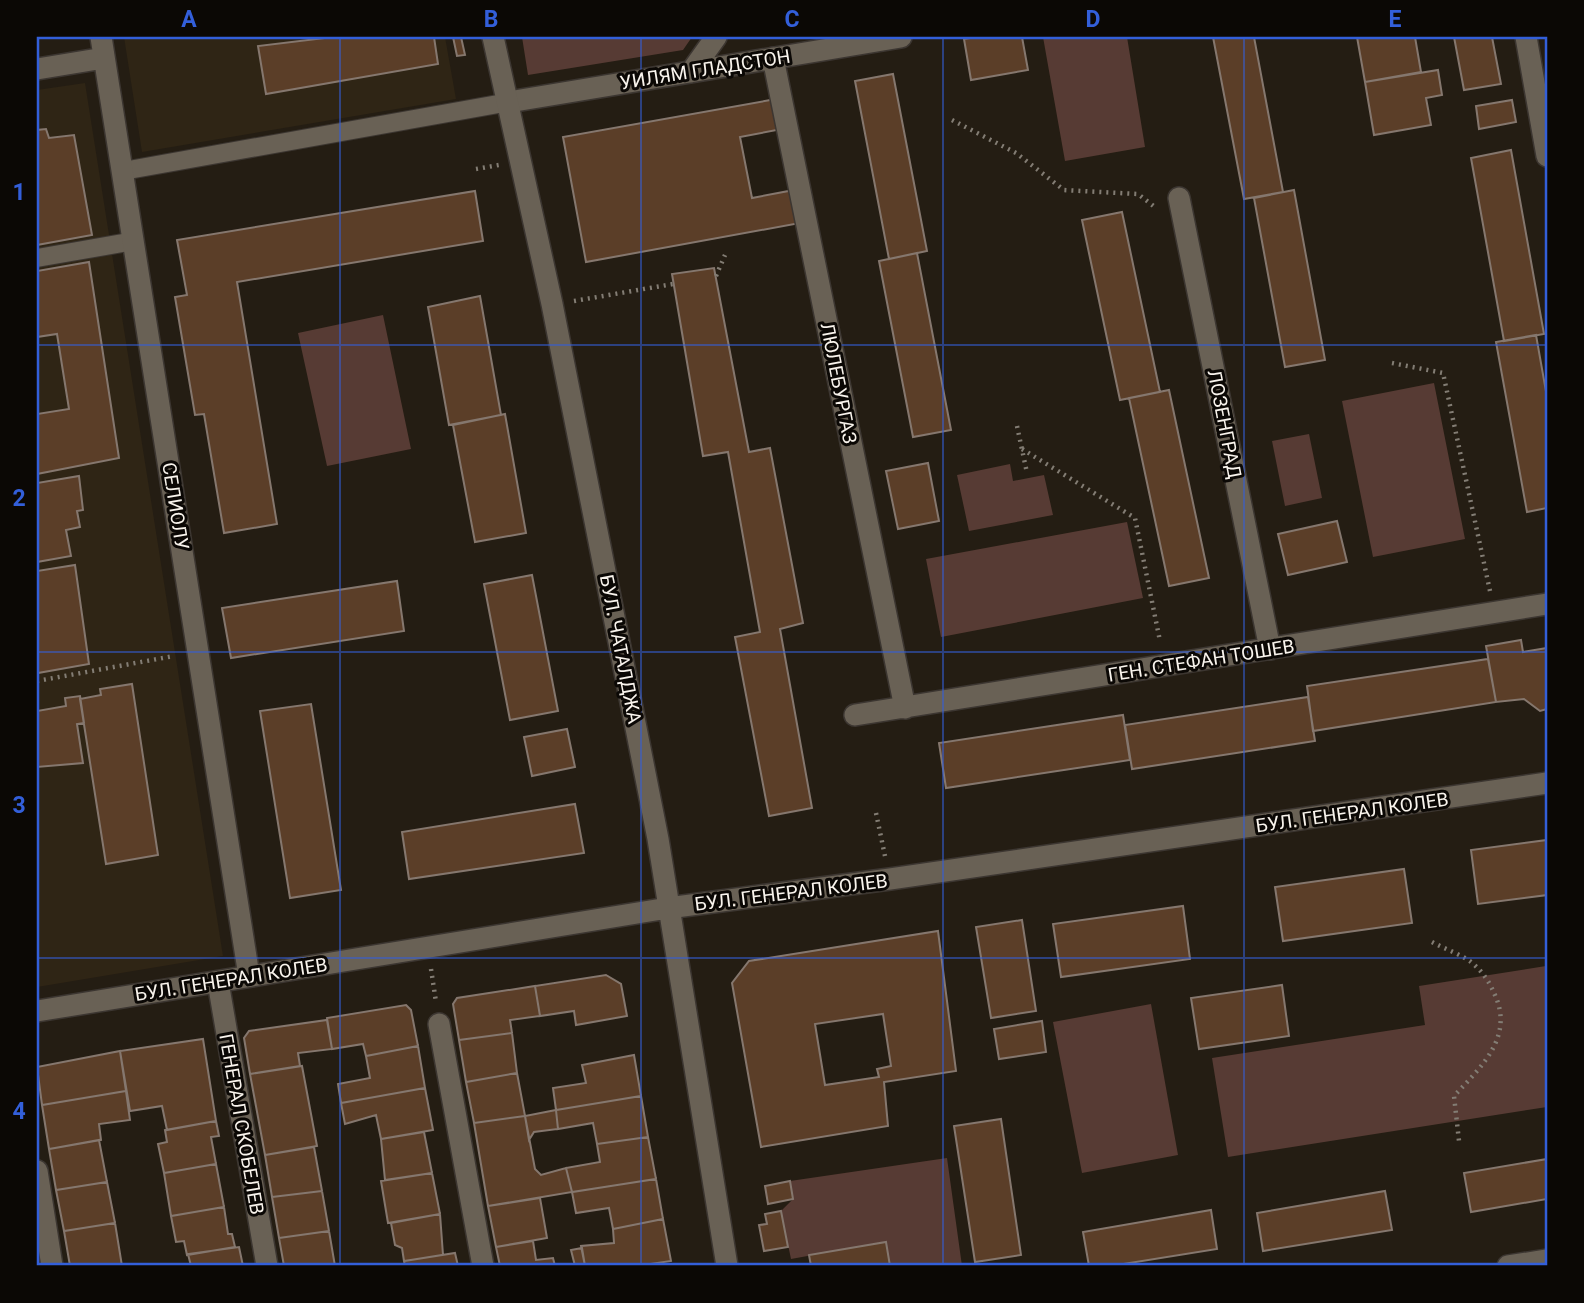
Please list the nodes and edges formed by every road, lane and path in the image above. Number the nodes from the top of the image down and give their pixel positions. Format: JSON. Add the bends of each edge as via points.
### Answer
{"nodes":[{"id":1,"x":494,"y":37,"type":"edge"},
{"id":2,"x":716,"y":37,"type":"edge"},
{"id":3,"x":901,"y":37,"type":"edge"},
{"id":4,"x":1526,"y":37,"type":"edge"},
{"id":5,"x":103,"y":47,"type":"edge"},
{"id":6,"x":774,"y":58,"type":"junction"},
{"id":7,"x":37,"y":69,"type":"edge"},
{"id":8,"x":691,"y":72,"type":"junction"},
{"id":9,"x":509,"y":102,"type":"junction"},
{"id":10,"x":952,"y":120,"type":"dead end"},
{"id":11,"x":1547,"y":156,"type":"edge"},
{"id":12,"x":123,"y":171,"type":"junction"},
{"id":13,"x":1179,"y":198,"type":"dead end"},
{"id":14,"x":1186,"y":229,"type":"junction"},
{"id":15,"x":134,"y":241,"type":"junction"},
{"id":16,"x":725,"y":255,"type":"dead end"},
{"id":17,"x":37,"y":258,"type":"edge"},
{"id":18,"x":716,"y":276,"type":"dead end"},
{"id":19,"x":673,"y":284,"type":"dead end"},
{"id":20,"x":552,"y":304,"type":"junction"},
{"id":21,"x":1392,"y":363,"type":"dead end"},
{"id":22,"x":1017,"y":426,"type":"dead end"},
{"id":23,"x":1022,"y":449,"type":"junction"},
{"id":24,"x":1027,"y":473,"type":"dead end"},
{"id":25,"x":1547,"y":604,"type":"edge"},
{"id":26,"x":1494,"y":613,"type":"junction"},
{"id":27,"x":1270,"y":649,"type":"junction"},
{"id":28,"x":199,"y":652,"type":"junction"},
{"id":29,"x":1165,"y":666,"type":"junction"},
{"id":30,"x":37,"y":681,"type":"edge"},
{"id":31,"x":905,"y":708,"type":"junction"},
{"id":32,"x":855,"y":715,"type":"dead end"},
{"id":33,"x":1547,"y":783,"type":"edge"},
{"id":34,"x":876,"y":813,"type":"dead end"},
{"id":35,"x":890,"y":879,"type":"junction"},
{"id":36,"x":668,"y":908,"type":"junction"},
{"id":37,"x":1432,"y":942,"type":"dead end"},
{"id":38,"x":427,"y":947,"type":"junction"},
{"id":39,"x":249,"y":976,"type":"junction"},
{"id":40,"x":218,"y":982,"type":"junction"},
{"id":41,"x":37,"y":1011,"type":"edge"},
{"id":42,"x":439,"y":1024,"type":"joint"},
{"id":43,"x":1459,"y":1141,"type":"dead end"},
{"id":44,"x":37,"y":1171,"type":"edge"},
{"id":45,"x":1547,"y":1260,"type":"edge"},
{"id":46,"x":52,"y":1266,"type":"edge"},
{"id":47,"x":267,"y":1266,"type":"edge"},
{"id":48,"x":483,"y":1266,"type":"edge"},
{"id":49,"x":727,"y":1266,"type":"edge"},
{"id":50,"x":1508,"y":1266,"type":"edge"}],
"edges":[{"from":1,"to":9,"type":"street","name":"БУЛ. ЧАТАЛДЖА"},
{"from":2,"to":8,"type":"street"},
{"from":3,"to":6,"type":"street","name":"УИЛЯМ ГЛАДСТОН"},
{"from":4,"to":11,"type":"street"},
{"from":5,"to":7,"type":"street"},
{"from":5,"to":12,"type":"street","name":"СЕЛИОЛУ"},
{"from":6,"to":8,"type":"street","name":"УИЛЯМ ГЛАДСТОН"},
{"from":6,"to":31,"type":"street","name":"ЛЮЛЕБУРГАЗ"},
{"from":8,"to":9,"type":"street","name":"УИЛЯМ ГЛАДСТОН"},
{"from":9,"to":12,"type":"lane"},
{"from":9,"to":20,"type":"street","name":"БУЛ. ЧАТАЛДЖА"},
{"from":10,"to":14,"type":"path","via":[[1016,153],[1065,190],[1138,194]]},
{"from":12,"to":15,"type":"street","name":"СЕЛИОЛУ"},
{"from":13,"to":14,"type":"street","name":"ЛОЗЕНГРАД"},
{"from":14,"to":27,"type":"street","name":"ЛОЗЕНГРАД"},
{"from":15,"to":17,"type":"lane"},
{"from":15,"to":28,"type":"street","name":"СЕЛИОЛУ"},
{"from":16,"to":18,"type":"path"},
{"from":19,"to":20,"type":"path"},
{"from":20,"to":36,"type":"street","name":"БУЛ. ЧАТАЛДЖА"},
{"from":21,"to":26,"type":"path","via":[[1443,373]]},
{"from":22,"to":23,"type":"path"},
{"from":23,"to":24,"type":"path"},
{"from":23,"to":29,"type":"path","via":[[1135,518]]},
{"from":25,"to":26,"type":"street","name":"ГЕН. СТЕФАН ТОШЕВ"},
{"from":26,"to":27,"type":"street","name":"ГЕН. СТЕФАН ТОШЕВ"},
{"from":27,"to":29,"type":"street","name":"ГЕН. СТЕФАН ТОШЕВ"},
{"from":28,"to":30,"type":"path"},
{"from":28,"to":39,"type":"street","name":"СЕЛИОЛУ"},
{"from":29,"to":31,"type":"street","name":"ГЕН. СТЕФАН ТОШЕВ"},
{"from":31,"to":32,"type":"street","name":"ГЕН. СТЕФАН ТОШЕВ"},
{"from":33,"to":35,"type":"street","name":"БУЛ. ГЕНЕРАЛ КОЛЕВ"},
{"from":34,"to":35,"type":"path"},
{"from":35,"to":36,"type":"street","name":"БУЛ. ГЕНЕРАЛ КОЛЕВ"},
{"from":36,"to":38,"type":"street","name":"БУЛ. ГЕНЕРАЛ КОЛЕВ"},
{"from":36,"to":49,"type":"street","name":"БУЛ. ЧАТАЛДЖА"},
{"from":37,"to":43,"type":"path","via":[[1471,962],[1488,978],[1499,1001],[1503,1032],[1487,1062],[1454,1096]]},
{"from":38,"to":39,"type":"street","name":"БУЛ. ГЕНЕРАЛ КОЛЕВ"},
{"from":38,"to":42,"type":"path"},
{"from":39,"to":40,"type":"street","name":"БУЛ. ГЕНЕРАЛ КОЛЕВ"},
{"from":40,"to":41,"type":"street","name":"БУЛ. ГЕНЕРАЛ КОЛЕВ"},
{"from":40,"to":47,"type":"street","name":"ГЕНЕРАЛ СКОБЕЛЕВ"},
{"from":42,"to":48,"type":"street"},
{"from":44,"to":46,"type":"street"},
{"from":45,"to":50,"type":"street"}]}
